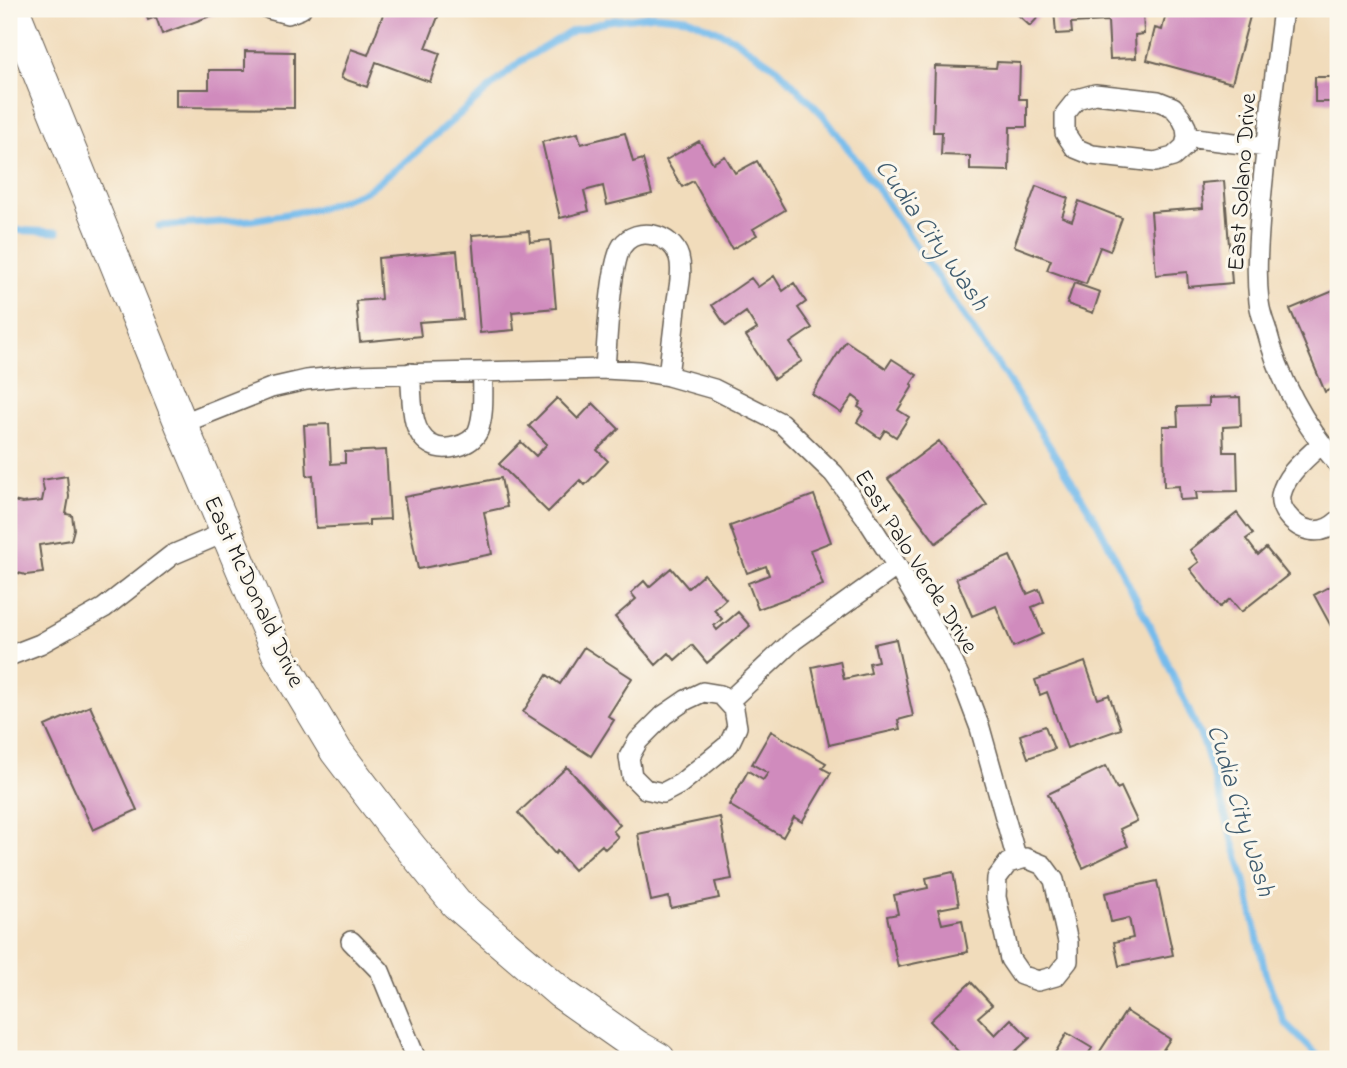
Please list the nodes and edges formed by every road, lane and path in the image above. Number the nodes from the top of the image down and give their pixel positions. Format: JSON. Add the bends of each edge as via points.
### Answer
{"nodes":[{"id":1,"x":13,"y":9,"type":"edge"},
{"id":2,"x":269,"y":9,"type":"edge"},
{"id":3,"x":300,"y":9,"type":"edge"},
{"id":4,"x":1283,"y":9,"type":"edge"},
{"id":5,"x":1187,"y":137,"type":"junction"},
{"id":6,"x":1266,"y":147,"type":"junction"},
{"id":7,"x":605,"y":369,"type":"junction"},
{"id":8,"x":482,"y":372,"type":"junction"},
{"id":9,"x":410,"y":373,"type":"junction"},
{"id":10,"x":668,"y":376,"type":"junction"},
{"id":11,"x":181,"y":424,"type":"junction"},
{"id":12,"x":1321,"y":444,"type":"junction"},
{"id":13,"x":1338,"y":464,"type":"edge"},
{"id":14,"x":1338,"y":522,"type":"edge"},
{"id":15,"x":226,"y":532,"type":"junction"},
{"id":16,"x":897,"y":566,"type":"junction"},
{"id":17,"x":9,"y":656,"type":"edge"},
{"id":18,"x":728,"y":702,"type":"junction"},
{"id":19,"x":1017,"y":860,"type":"junction"},
{"id":20,"x":351,"y":941,"type":"dead end"},
{"id":21,"x":416,"y":1059,"type":"edge"},
{"id":22,"x":659,"y":1059,"type":"edge"}],
"edges":[{"from":1,"to":11,"type":"main road","name":"East McDonald Drive"},
{"from":2,"to":3,"type":"street","via":[[288,14]]},
{"from":4,"to":6,"type":"street","name":"East Solano Drive"},
{"from":5,"to":5,"type":"street","via":[[1173,107],[1158,101],[1095,94],[1077,99],[1065,114],[1070,141],[1092,155],[1155,162],[1173,157],[1185,146]]},
{"from":5,"to":6,"type":"street"},
{"from":6,"to":12,"type":"street","name":"East Solano Drive","via":[[1256,263],[1259,304],[1288,389]]},
{"from":7,"to":8,"type":"street","name":"East Palo Verde Drive"},
{"from":7,"to":10,"type":"street","name":"East Palo Verde Drive"},
{"from":7,"to":10,"type":"street","via":[[615,265],[622,246],[632,237],[655,235],[671,242],[681,274]]},
{"from":8,"to":9,"type":"street","name":"East Palo Verde Drive"},
{"from":8,"to":9,"type":"street","via":[[477,434],[449,448],[432,446],[415,423]]},
{"from":9,"to":11,"type":"street","name":"East Palo Verde Drive","via":[[306,380],[271,388]]},
{"from":10,"to":16,"type":"street","name":"East Palo Verde Drive","via":[[714,389],[781,423],[835,474]]},
{"from":11,"to":15,"type":"main road","name":"East McDonald Drive"},
{"from":12,"to":13,"type":"street","name":"East Solano Drive"},
{"from":12,"to":14,"type":"street","via":[[1288,477],[1280,497],[1283,509],[1299,527],[1310,531]]},
{"from":15,"to":17,"type":"street","via":[[172,555],[104,608]]},
{"from":15,"to":22,"type":"main road","name":"East McDonald Drive","via":[[278,654],[336,751],[409,845],[456,902],[561,993]]},
{"from":16,"to":18,"type":"street","via":[[794,640]]},
{"from":16,"to":19,"type":"street","name":"East Palo Verde Drive","via":[[966,691]]},
{"from":18,"to":18,"type":"street","via":[[721,695],[703,692],[664,715],[629,757],[632,776],[645,789],[663,793],[680,784],[729,744],[737,727]]},
{"from":19,"to":19,"type":"street","via":[[1008,863],[996,878],[996,897],[1010,959],[1021,975],[1038,981],[1056,975],[1068,961],[1068,942],[1054,880],[1044,864]]},
{"from":20,"to":21,"type":"street","via":[[380,971]]}]}
